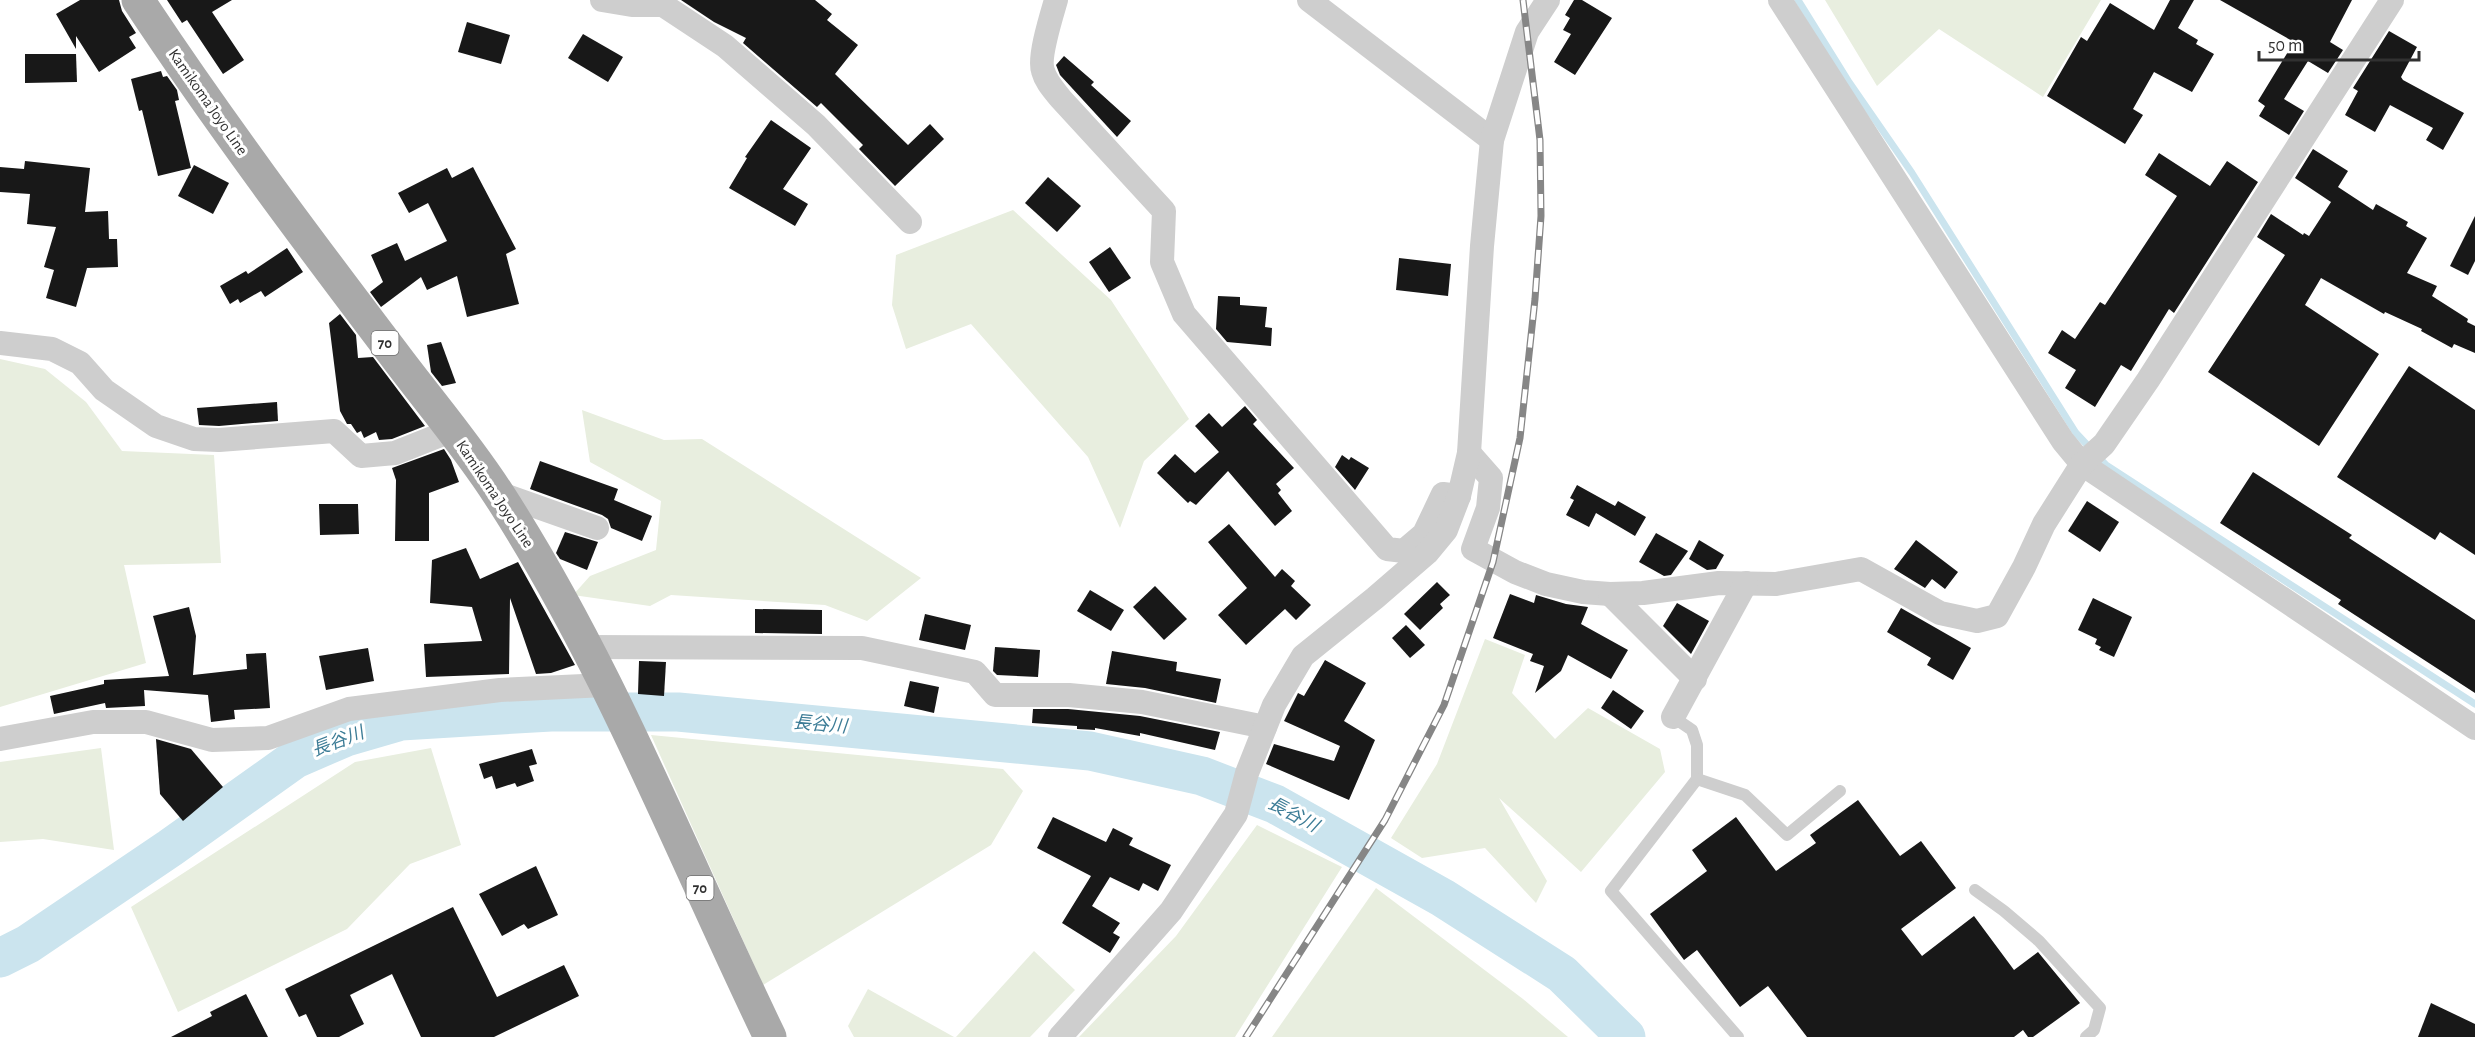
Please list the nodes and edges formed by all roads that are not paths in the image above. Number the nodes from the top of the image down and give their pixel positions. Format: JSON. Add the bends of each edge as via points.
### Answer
{"nodes":[{"id":1,"x":138,"y":0,"type":"edge"},
{"id":2,"x":602,"y":0,"type":"edge"},
{"id":3,"x":1056,"y":0,"type":"edge"},
{"id":4,"x":1309,"y":0,"type":"edge"},
{"id":5,"x":1548,"y":0,"type":"edge"},
{"id":6,"x":1780,"y":0,"type":"edge"},
{"id":7,"x":2392,"y":0,"type":"edge"},
{"id":8,"x":664,"y":2,"type":"edge"},
{"id":9,"x":1492,"y":140,"type":"junction"},
{"id":10,"x":910,"y":222,"type":"dead end"},
{"id":11,"x":0,"y":343,"type":"edge"},
{"id":12,"x":453,"y":430,"type":"junction"},
{"id":13,"x":1469,"y":453,"type":"junction"},
{"id":14,"x":2082,"y":464,"type":"junction"},
{"id":15,"x":498,"y":493,"type":"junction"},
{"id":16,"x":1459,"y":496,"type":"junction"},
{"id":17,"x":597,"y":528,"type":"dead end"},
{"id":18,"x":1746,"y":584,"type":"junction"},
{"id":19,"x":1610,"y":594,"type":"junction"},
{"id":20,"x":587,"y":647,"type":"junction"},
{"id":21,"x":1695,"y":679,"type":"junction"},
{"id":22,"x":609,"y":692,"type":"junction"},
{"id":23,"x":1673,"y":717,"type":"joint"},
{"id":24,"x":1265,"y":727,"type":"junction"},
{"id":25,"x":2475,"y":728,"type":"edge"},
{"id":26,"x":0,"y":739,"type":"edge"},
{"id":27,"x":1697,"y":779,"type":"junction"},
{"id":28,"x":1840,"y":791,"type":"dead end"},
{"id":29,"x":1975,"y":890,"type":"dead end"},
{"id":30,"x":770,"y":1037,"type":"edge"},
{"id":31,"x":1060,"y":1037,"type":"edge"},
{"id":32,"x":1738,"y":1037,"type":"edge"},
{"id":33,"x":2086,"y":1037,"type":"edge"}],
"edges":[{"from":1,"to":12,"type":"main road","name":"Kamikoma Joyo Line","number":"70","via":[[198,91]]},
{"from":2,"to":8,"type":"street","via":[[632,5]]},
{"from":3,"to":16,"type":"street","via":[[1041,68],[1061,99],[1164,210],[1162,261],[1184,314],[1387,549],[1404,551],[1424,534],[1443,494]]},
{"from":4,"to":9,"type":"street"},
{"from":5,"to":9,"type":"street","via":[[1527,32]]},
{"from":6,"to":14,"type":"street","via":[[2063,441]]},
{"from":7,"to":14,"type":"street","via":[[2155,370],[2104,444]]},
{"from":8,"to":10,"type":"street","via":[[725,46],[816,125]]},
{"from":9,"to":13,"type":"street"},
{"from":11,"to":12,"type":"street","via":[[52,349],[80,363],[104,390],[156,426],[194,439],[334,431],[361,456],[395,453]]},
{"from":12,"to":15,"type":"main road","name":"Kamikoma Joyo Line","number":"70"},
{"from":13,"to":16,"type":"street"},
{"from":13,"to":19,"type":"street","via":[[1491,478],[1488,508],[1473,549],[1546,584]]},
{"from":14,"to":18,"type":"street","via":[[2044,524],[1997,616],[1977,621],[1940,613],[1861,569],[1776,584]]},
{"from":14,"to":25,"type":"street"},
{"from":15,"to":17,"type":"street"},
{"from":15,"to":20,"type":"main road","name":"Kamikoma Joyo Line","number":"70","via":[[567,606]]},
{"from":16,"to":24,"type":"street","via":[[1446,530],[1427,553],[1303,656]]},
{"from":18,"to":19,"type":"street"},
{"from":18,"to":21,"type":"street"},
{"from":19,"to":21,"type":"street"},
{"from":20,"to":22,"type":"main road","name":"Kamikoma Joyo Line","number":"70"},
{"from":20,"to":24,"type":"street","via":[[862,648],[975,672],[995,695],[1069,695],[1142,702]]},
{"from":21,"to":23,"type":"street"},
{"from":22,"to":26,"type":"street","via":[[500,690],[349,709],[268,738],[212,740],[146,722],[93,722]]},
{"from":22,"to":30,"type":"main road","name":"Kamikoma Joyo Line","number":"70"},
{"from":23,"to":27,"type":"lane","via":[[1692,730],[1697,745]]},
{"from":24,"to":31,"type":"street","via":[[1236,814],[1171,911]]},
{"from":27,"to":28,"type":"lane","via":[[1745,795],[1787,835]]},
{"from":27,"to":32,"type":"lane","via":[[1611,891]]},
{"from":29,"to":33,"type":"lane","via":[[2039,941],[2100,1008],[2094,1030]]}]}
